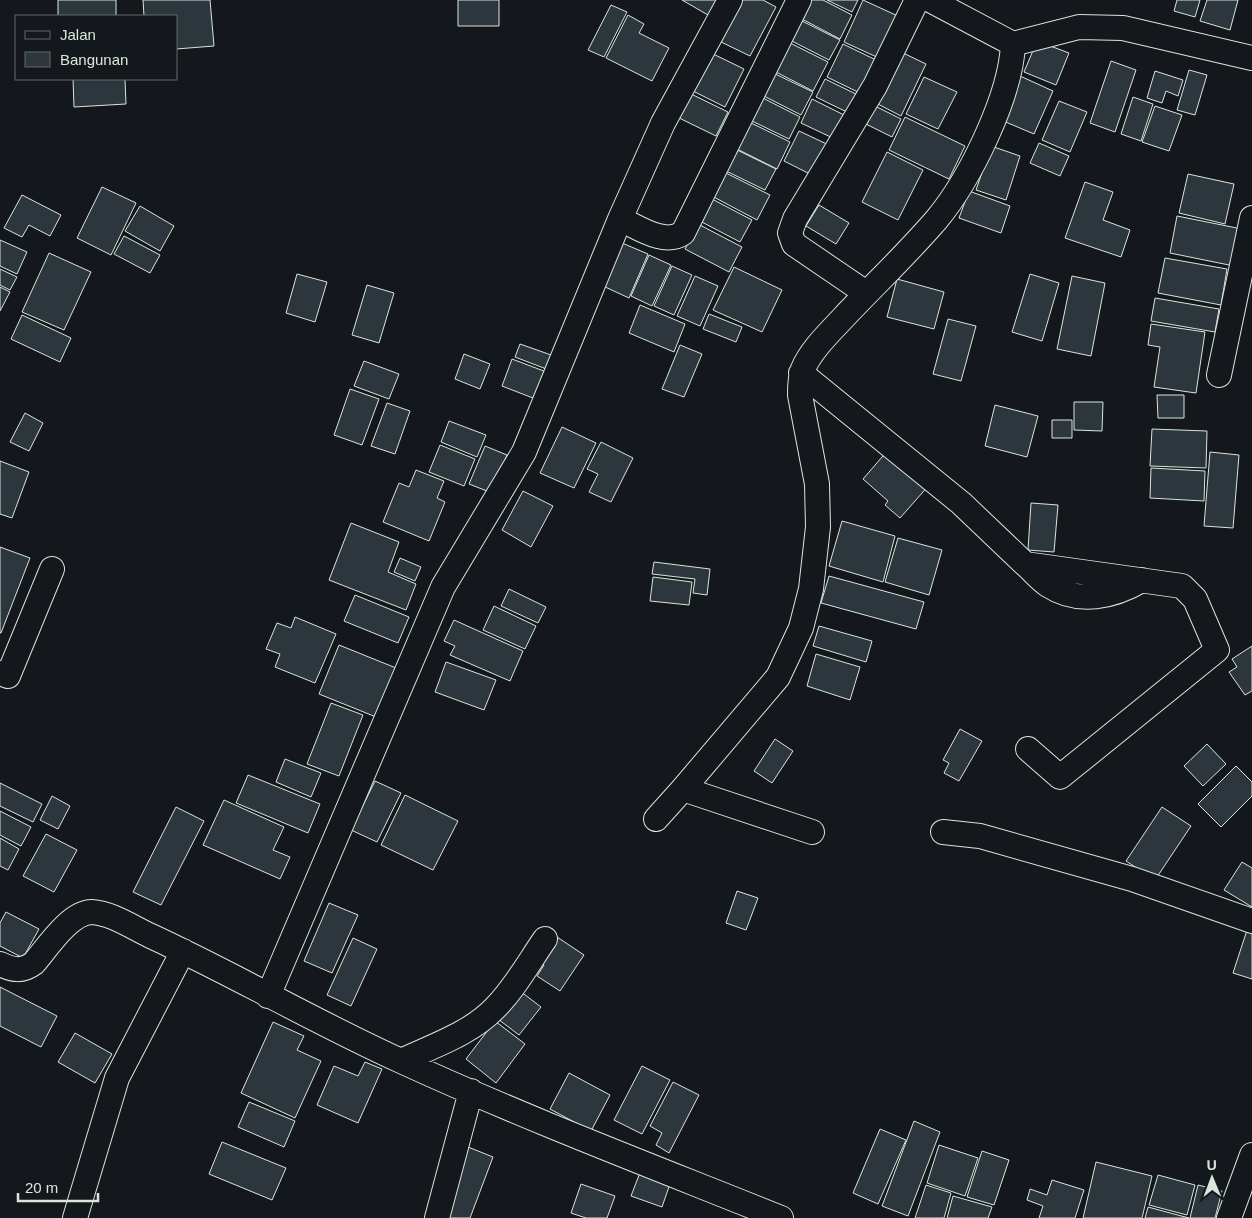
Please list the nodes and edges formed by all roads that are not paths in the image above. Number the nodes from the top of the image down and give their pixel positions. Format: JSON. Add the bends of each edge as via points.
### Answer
{"nodes":[{"id":1,"x":730,"y":0,"type":"edge"},
{"id":2,"x":799,"y":0,"type":"edge"},
{"id":3,"x":917,"y":0,"type":"edge"},
{"id":4,"x":930,"y":0,"type":"edge"},
{"id":5,"x":1012,"y":44,"type":"junction"},
{"id":6,"x":1252,"y":58,"type":"edge"},
{"id":7,"x":1252,"y":218,"type":"edge"},
{"id":8,"x":620,"y":219,"type":"junction"},
{"id":9,"x":866,"y":293,"type":"junction"},
{"id":10,"x":801,"y":373,"type":"junction"},
{"id":11,"x":1218,"y":375,"type":"dead end"},
{"id":12,"x":52,"y":570,"type":"dead end"},
{"id":13,"x":0,"y":673,"type":"edge"},
{"id":14,"x":1028,"y":749,"type":"dead end"},
{"id":15,"x":683,"y":789,"type":"junction"},
{"id":16,"x":656,"y":819,"type":"dead end"},
{"id":17,"x":812,"y":832,"type":"dead end"},
{"id":18,"x":943,"y":832,"type":"dead end"},
{"id":19,"x":1252,"y":921,"type":"edge"},
{"id":20,"x":545,"y":939,"type":"dead end"},
{"id":21,"x":183,"y":951,"type":"junction"},
{"id":22,"x":0,"y":964,"type":"edge"},
{"id":23,"x":268,"y":996,"type":"junction"},
{"id":24,"x":400,"y":1061,"type":"junction"},
{"id":25,"x":471,"y":1091,"type":"junction"},
{"id":26,"x":1252,"y":1155,"type":"edge"},
{"id":27,"x":1238,"y":1211,"type":"edge"},
{"id":28,"x":75,"y":1218,"type":"edge"},
{"id":29,"x":437,"y":1218,"type":"edge"},
{"id":30,"x":781,"y":1218,"type":"edge"}],
"edges":[{"from":1,"to":8,"type":"street","via":[[663,123]]},
{"from":2,"to":8,"type":"street","via":[[683,232],[667,238]]},
{"from":3,"to":9,"type":"street","via":[[875,86],[795,219],[790,233],[794,244]]},
{"from":4,"to":5,"type":"street"},
{"from":5,"to":6,"type":"street","via":[[1079,27],[1122,28]]},
{"from":5,"to":9,"type":"street","via":[[1008,79],[985,138],[963,182],[938,218]]},
{"from":7,"to":11,"type":"street"},
{"from":8,"to":23,"type":"street","via":[[535,431],[443,586]]},
{"from":9,"to":10,"type":"street","via":[[825,337]]},
{"from":10,"to":14,"type":"street","via":[[962,503],[1048,585],[1072,595],[1091,597],[1112,595],[1142,580],[1182,586],[1195,599],[1217,650],[1060,777]]},
{"from":10,"to":15,"type":"street","via":[[800,395],[817,484],[818,527],[811,589],[801,628],[778,677]]},
{"from":12,"to":13,"type":"street","via":[[8,676]]},
{"from":15,"to":16,"type":"street"},
{"from":15,"to":17,"type":"street"},
{"from":18,"to":19,"type":"street","via":[[980,836],[1132,879]]},
{"from":20,"to":24,"type":"street","via":[[509,992],[484,1018]]},
{"from":21,"to":22,"type":"street","via":[[104,915],[84,913],[73,918],[27,968],[15,970]]},
{"from":21,"to":23,"type":"street"},
{"from":21,"to":28,"type":"street","via":[[117,1078]]},
{"from":23,"to":24,"type":"street"},
{"from":24,"to":25,"type":"street"},
{"from":25,"to":29,"type":"street"},
{"from":25,"to":30,"type":"street"},
{"from":26,"to":27,"type":"street"}]}
